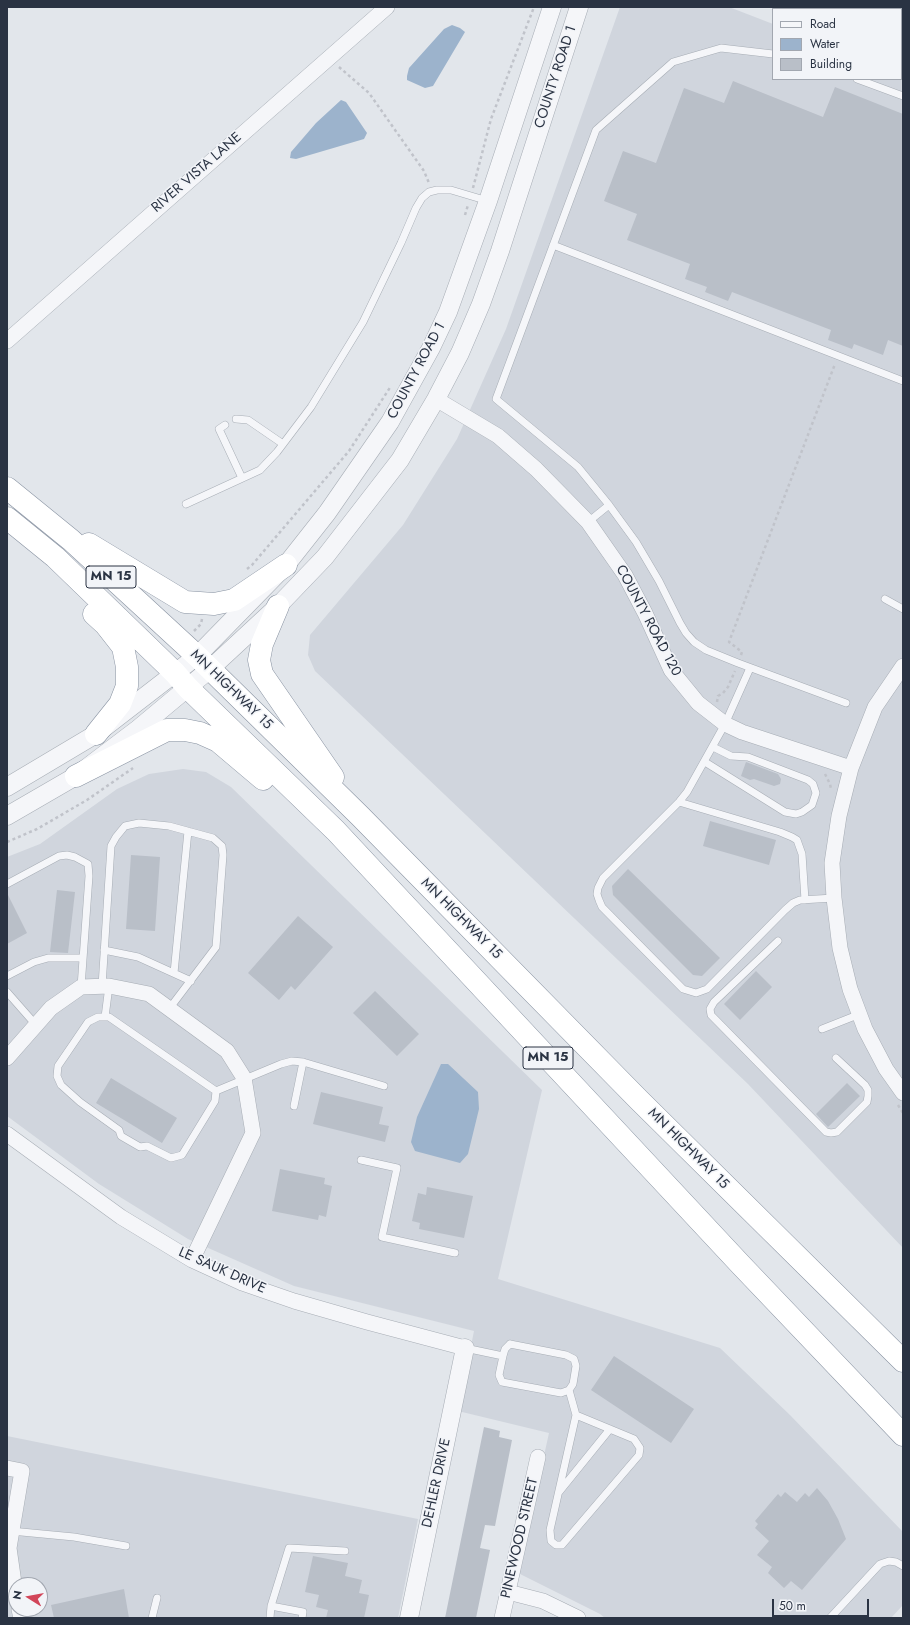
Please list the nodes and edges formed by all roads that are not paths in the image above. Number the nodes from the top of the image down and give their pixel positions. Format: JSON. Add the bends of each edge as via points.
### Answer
{"nodes":[{"id":1,"x":387,"y":7,"type":"edge"},
{"id":2,"x":552,"y":7,"type":"edge"},
{"id":3,"x":579,"y":7,"type":"edge"},
{"id":4,"x":772,"y":54,"type":"edge"},
{"id":5,"x":860,"y":80,"type":"edge"},
{"id":6,"x":903,"y":96,"type":"edge"},
{"id":7,"x":488,"y":201,"type":"junction"},
{"id":8,"x":553,"y":245,"type":"junction"},
{"id":9,"x":7,"y":341,"type":"edge"},
{"id":10,"x":903,"y":381,"type":"edge"},
{"id":11,"x":436,"y":400,"type":"junction"},
{"id":12,"x":236,"y":419,"type":"dead end"},
{"id":13,"x":226,"y":424,"type":"dead end"},
{"id":14,"x":283,"y":444,"type":"junction"},
{"id":15,"x":242,"y":478,"type":"junction"},
{"id":16,"x":7,"y":488,"type":"edge"},
{"id":17,"x":186,"y":504,"type":"dead end"},
{"id":18,"x":609,"y":505,"type":"junction"},
{"id":19,"x":7,"y":518,"type":"edge"},
{"id":20,"x":47,"y":521,"type":"junction"},
{"id":21,"x":588,"y":522,"type":"junction"},
{"id":22,"x":32,"y":538,"type":"junction"},
{"id":23,"x":286,"y":566,"type":"junction"},
{"id":24,"x":885,"y":599,"type":"dead end"},
{"id":25,"x":278,"y":606,"type":"junction"},
{"id":26,"x":903,"y":609,"type":"edge"},
{"id":27,"x":204,"y":663,"type":"junction"},
{"id":28,"x":903,"y":666,"type":"edge"},
{"id":29,"x":750,"y":668,"type":"junction"},
{"id":30,"x":181,"y":681,"type":"junction"},
{"id":31,"x":846,"y":703,"type":"dead end"},
{"id":32,"x":719,"y":720,"type":"junction"},
{"id":33,"x":96,"y":734,"type":"junction"},
{"id":34,"x":713,"y":747,"type":"junction"},
{"id":35,"x":705,"y":762,"type":"junction"},
{"id":36,"x":851,"y":768,"type":"junction"},
{"id":37,"x":76,"y":776,"type":"junction"},
{"id":38,"x":7,"y":787,"type":"edge"},
{"id":39,"x":679,"y":802,"type":"junction"},
{"id":40,"x":7,"y":816,"type":"edge"},
{"id":41,"x":360,"y":816,"type":"junction"},
{"id":42,"x":188,"y":831,"type":"junction"},
{"id":43,"x":370,"y":867,"type":"junction"},
{"id":44,"x":7,"y":884,"type":"edge"},
{"id":45,"x":834,"y":898,"type":"junction"},
{"id":46,"x":805,"y":900,"type":"junction"},
{"id":47,"x":778,"y":941,"type":"dead end"},
{"id":48,"x":104,"y":950,"type":"junction"},
{"id":49,"x":83,"y":958,"type":"junction"},
{"id":50,"x":174,"y":973,"type":"junction"},
{"id":51,"x":7,"y":976,"type":"edge"},
{"id":52,"x":191,"y":980,"type":"junction"},
{"id":53,"x":105,"y":986,"type":"junction"},
{"id":54,"x":81,"y":987,"type":"junction"},
{"id":55,"x":7,"y":992,"type":"edge"},
{"id":56,"x":169,"y":1009,"type":"junction"},
{"id":57,"x":860,"y":1014,"type":"junction"},
{"id":58,"x":105,"y":1017,"type":"junction"},
{"id":59,"x":36,"y":1025,"type":"junction"},
{"id":60,"x":822,"y":1029,"type":"dead end"},
{"id":61,"x":7,"y":1058,"type":"edge"},
{"id":62,"x":836,"y":1058,"type":"dead end"},
{"id":63,"x":303,"y":1062,"type":"junction"},
{"id":64,"x":244,"y":1078,"type":"junction"},
{"id":65,"x":384,"y":1086,"type":"dead end"},
{"id":66,"x":216,"y":1091,"type":"junction"},
{"id":67,"x":903,"y":1093,"type":"edge"},
{"id":68,"x":294,"y":1106,"type":"dead end"},
{"id":69,"x":7,"y":1134,"type":"edge"},
{"id":70,"x":361,"y":1160,"type":"dead end"},
{"id":71,"x":456,"y":1253,"type":"dead end"},
{"id":72,"x":192,"y":1260,"type":"junction"},
{"id":73,"x":465,"y":1348,"type":"junction"},
{"id":74,"x":503,"y":1356,"type":"junction"},
{"id":75,"x":903,"y":1361,"type":"edge"},
{"id":76,"x":569,"y":1390,"type":"junction"},
{"id":77,"x":576,"y":1415,"type":"junction"},
{"id":78,"x":610,"y":1430,"type":"junction"},
{"id":79,"x":903,"y":1435,"type":"edge"},
{"id":80,"x":538,"y":1457,"type":"dead end"},
{"id":81,"x":7,"y":1468,"type":"edge"},
{"id":82,"x":558,"y":1494,"type":"junction"},
{"id":83,"x":11,"y":1531,"type":"junction"},
{"id":84,"x":126,"y":1546,"type":"dead end"},
{"id":85,"x":345,"y":1551,"type":"dead end"},
{"id":86,"x":903,"y":1566,"type":"edge"},
{"id":87,"x":13,"y":1577,"type":"edge"},
{"id":88,"x":508,"y":1592,"type":"junction"},
{"id":89,"x":157,"y":1598,"type":"dead end"},
{"id":90,"x":271,"y":1606,"type":"junction"},
{"id":91,"x":152,"y":1618,"type":"edge"},
{"id":92,"x":270,"y":1618,"type":"edge"},
{"id":93,"x":302,"y":1618,"type":"edge"},
{"id":94,"x":409,"y":1618,"type":"edge"},
{"id":95,"x":502,"y":1618,"type":"edge"},
{"id":96,"x":578,"y":1618,"type":"edge"},
{"id":97,"x":830,"y":1618,"type":"edge"}],
"edges":[{"from":1,"to":9,"type":"street","name":"RIVER VISTA LANE"},
{"from":2,"to":7,"type":"street","name":"COUNTY ROAD 1"},
{"from":3,"to":11,"type":"street","name":"COUNTY ROAD 1","via":[[484,298]]},
{"from":4,"to":8,"type":"lane","via":[[720,48],[673,62],[596,130]]},
{"from":5,"to":6,"type":"lane"},
{"from":7,"to":14,"type":"lane","via":[[452,190],[432,191],[422,198],[363,322],[311,407]]},
{"from":7,"to":23,"type":"street","name":"COUNTY ROAD 1","via":[[448,312],[410,388],[390,422],[336,500]]},
{"from":8,"to":10,"type":"lane"},
{"from":8,"to":18,"type":"lane","via":[[496,400],[578,468]]},
{"from":11,"to":21,"type":"street","name":"COUNTY ROAD 120","via":[[504,441],[536,468]]},
{"from":11,"to":25,"type":"street","name":"COUNTY ROAD 1","via":[[400,460],[362,511],[325,557]]},
{"from":12,"to":14,"type":"lane","via":[[248,420]]},
{"from":13,"to":15,"type":"lane","via":[[219,429]]},
{"from":14,"to":15,"type":"lane","via":[[260,470]]},
{"from":15,"to":17,"type":"lane"},
{"from":16,"to":20,"type":"highway","name":"MN HIGHWAY 15","number":"MN 15"},
{"from":18,"to":21,"type":"lane"},
{"from":18,"to":29,"type":"lane","via":[[636,542],[686,633],[706,650]]},
{"from":19,"to":22,"type":"highway","name":"MN HIGHWAY 15","number":"MN 15"},
{"from":20,"to":23,"type":"highway","via":[[185,602],[214,604],[234,600]]},
{"from":20,"to":27,"type":"highway","name":"MN HIGHWAY 15","number":"MN 15","via":[[71,540]]},
{"from":21,"to":32,"type":"street","name":"COUNTY ROAD 120","via":[[625,575],[671,670],[698,703]]},
{"from":22,"to":30,"type":"highway","name":"MN HIGHWAY 15","number":"MN 15","via":[[55,557]]},
{"from":22,"to":33,"type":"highway","via":[[59,582],[104,624],[123,648],[128,667],[127,686],[120,704]]},
{"from":23,"to":27,"type":"street","name":"COUNTY ROAD 1"},
{"from":24,"to":26,"type":"lane"},
{"from":25,"to":27,"type":"street","name":"COUNTY ROAD 1"},
{"from":25,"to":41,"type":"highway","via":[[262,644],[259,660],[262,674]]},
{"from":27,"to":30,"type":"street","name":"COUNTY ROAD 1"},
{"from":27,"to":41,"type":"highway","name":"MN HIGHWAY 15","number":"MN 15"},
{"from":28,"to":36,"type":"street","via":[[875,707]]},
{"from":29,"to":31,"type":"lane"},
{"from":29,"to":32,"type":"lane"},
{"from":30,"to":33,"type":"street"},
{"from":30,"to":37,"type":"street"},
{"from":30,"to":43,"type":"highway","name":"MN HIGHWAY 15","number":"MN 15","via":[[336,830]]},
{"from":32,"to":34,"type":"lane"},
{"from":32,"to":36,"type":"street","name":"COUNTY ROAD 120","via":[[742,732]]},
{"from":33,"to":38,"type":"street"},
{"from":34,"to":35,"type":"lane"},
{"from":34,"to":35,"type":"lane","via":[[728,755],[748,757],[808,780],[816,793],[812,805],[808,810],[796,814],[785,812]]},
{"from":35,"to":39,"type":"lane"},
{"from":36,"to":45,"type":"street","via":[[839,816],[832,862]]},
{"from":37,"to":40,"type":"street"},
{"from":37,"to":43,"type":"highway","via":[[167,730],[200,733],[218,741]]},
{"from":39,"to":46,"type":"lane","via":[[780,832],[797,840],[802,854]]},
{"from":39,"to":46,"type":"lane","via":[[603,878],[597,894],[602,907],[683,989],[696,992],[707,989],[785,910],[793,903]]},
{"from":41,"to":75,"type":"highway","name":"MN HIGHWAY 15","number":"MN 15","via":[[639,1100]]},
{"from":42,"to":48,"type":"lane","via":[[170,826],[138,823],[125,826],[116,837],[111,846]]},
{"from":42,"to":50,"type":"lane"},
{"from":42,"to":52,"type":"lane","via":[[213,838],[222,846],[223,855],[216,947]]},
{"from":43,"to":79,"type":"highway","name":"MN HIGHWAY 15","number":"MN 15"},
{"from":44,"to":49,"type":"lane","via":[[59,856],[75,857],[88,864]]},
{"from":45,"to":46,"type":"lane"},
{"from":45,"to":57,"type":"street","via":[[840,948],[850,989]]},
{"from":47,"to":62,"type":"lane","via":[[714,1002],[710,1009],[711,1015],[826,1132],[831,1133],[837,1132],[867,1102],[868,1096],[865,1085]]},
{"from":48,"to":50,"type":"lane","via":[[138,957]]},
{"from":48,"to":53,"type":"lane"},
{"from":49,"to":51,"type":"lane","via":[[48,958]]},
{"from":49,"to":54,"type":"lane"},
{"from":50,"to":52,"type":"lane"},
{"from":52,"to":56,"type":"lane"},
{"from":53,"to":54,"type":"street"},
{"from":53,"to":56,"type":"street","via":[[149,994]]},
{"from":53,"to":58,"type":"lane"},
{"from":54,"to":59,"type":"street","via":[[51,1008]]},
{"from":55,"to":59,"type":"lane"},
{"from":56,"to":64,"type":"street","via":[[227,1051]]},
{"from":57,"to":60,"type":"lane"},
{"from":57,"to":67,"type":"street","via":[[886,1069]]},
{"from":58,"to":66,"type":"lane","via":[[109,1017]]},
{"from":58,"to":66,"type":"lane","via":[[88,1022],[58,1066],[57,1076],[61,1085],[119,1130],[121,1136],[140,1147],[147,1146],[171,1158],[182,1155],[215,1100]]},
{"from":59,"to":61,"type":"street"},
{"from":63,"to":64,"type":"lane","via":[[292,1061]]},
{"from":63,"to":65,"type":"lane"},
{"from":63,"to":68,"type":"lane"},
{"from":64,"to":66,"type":"lane"},
{"from":64,"to":72,"type":"street","via":[[252,1133]]},
{"from":69,"to":72,"type":"street","name":"LE SAUK DRIVE","via":[[121,1217]]},
{"from":70,"to":71,"type":"lane","via":[[397,1168],[382,1237]]},
{"from":72,"to":73,"type":"street","name":"LE SAUK DRIVE","via":[[242,1283],[294,1301]]},
{"from":73,"to":74,"type":"lane"},
{"from":73,"to":94,"type":"street","name":"DEHLER DRIVE"},
{"from":74,"to":76,"type":"lane","via":[[499,1375],[502,1382],[561,1393]]},
{"from":74,"to":76,"type":"lane","via":[[510,1344],[566,1355],[574,1359],[576,1366],[573,1384]]},
{"from":76,"to":77,"type":"lane"},
{"from":77,"to":78,"type":"lane"},
{"from":77,"to":82,"type":"lane"},
{"from":78,"to":82,"type":"lane"},
{"from":78,"to":82,"type":"lane","via":[[634,1439],[640,1448],[639,1456],[562,1545],[556,1545],[551,1541],[550,1530]]},
{"from":80,"to":88,"type":"street","name":"PINEWOOD STREET"},
{"from":81,"to":83,"type":"street","via":[[22,1471]]},
{"from":83,"to":84,"type":"lane","via":[[74,1537]]},
{"from":83,"to":87,"type":"street","via":[[9,1548]]},
{"from":85,"to":90,"type":"lane","via":[[289,1548]]},
{"from":86,"to":97,"type":"lane","via":[[890,1561],[880,1564]]},
{"from":88,"to":95,"type":"street","name":"PINEWOOD STREET"},
{"from":88,"to":96,"type":"street","via":[[543,1601]]},
{"from":89,"to":91,"type":"lane"},
{"from":90,"to":92,"type":"lane"},
{"from":90,"to":93,"type":"lane","via":[[303,1612]]}]}
